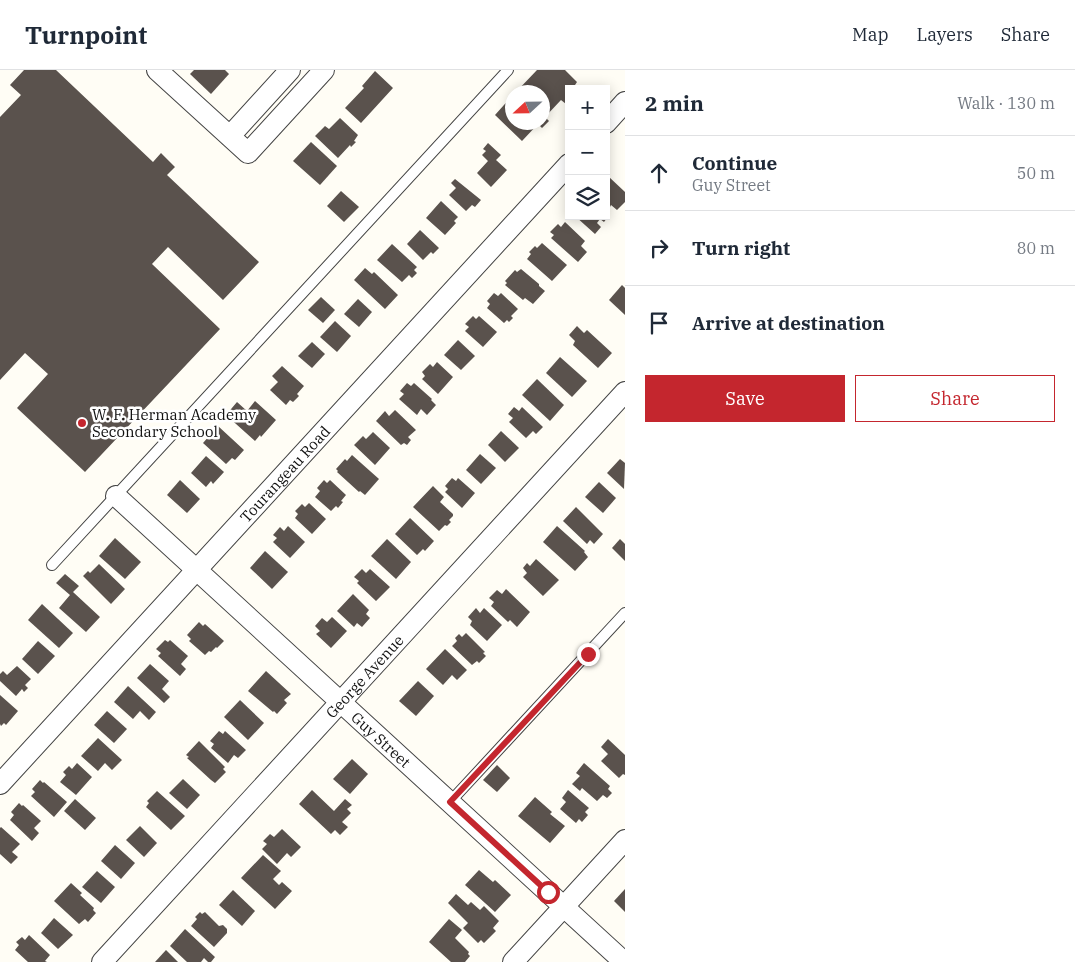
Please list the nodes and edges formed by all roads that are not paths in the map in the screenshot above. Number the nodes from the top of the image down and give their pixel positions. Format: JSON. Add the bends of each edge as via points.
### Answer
{"nodes":[{"id":1,"x":157,"y":70,"type":"edge"},
{"id":2,"x":290,"y":70,"type":"edge"},
{"id":3,"x":324,"y":70,"type":"edge"},
{"id":4,"x":508,"y":70,"type":"edge"},
{"id":5,"x":625,"y":102,"type":"edge"},
{"id":6,"x":610,"y":119,"type":"edge"},
{"id":7,"x":230,"y":136,"type":"junction"},
{"id":8,"x":565,"y":168,"type":"edge"},
{"id":9,"x":625,"y":392,"type":"edge"},
{"id":10,"x":116,"y":496,"type":"junction"},
{"id":11,"x":52,"y":565,"type":"dead end"},
{"id":12,"x":197,"y":569,"type":"junction"},
{"id":13,"x":625,"y":613,"type":"edge"},
{"id":14,"x":341,"y":702,"type":"junction"},
{"id":15,"x":0,"y":784,"type":"edge"},
{"id":16,"x":450,"y":802,"type":"junction"},
{"id":17,"x":625,"y":840,"type":"edge"},
{"id":18,"x":564,"y":906,"type":"junction"},
{"id":19,"x":102,"y":962,"type":"edge"},
{"id":20,"x":513,"y":962,"type":"edge"},
{"id":21,"x":624,"y":962,"type":"edge"}],
"edges":[{"from":1,"to":7,"type":"street"},
{"from":2,"to":7,"type":"street"},
{"from":3,"to":7,"type":"street","via":[[248,153]]},
{"from":4,"to":10,"type":"lane"},
{"from":5,"to":6,"type":"street"},
{"from":8,"to":12,"type":"street","name":"Tourangeau Road"},
{"from":9,"to":14,"type":"street","name":"George Avenue"},
{"from":10,"to":11,"type":"lane"},
{"from":10,"to":12,"type":"street","name":"Guy Street"},
{"from":12,"to":14,"type":"street","name":"Guy Street"},
{"from":12,"to":15,"type":"street","name":"Tourangeau Road"},
{"from":13,"to":16,"type":"lane"},
{"from":14,"to":16,"type":"street","name":"Guy Street"},
{"from":14,"to":19,"type":"street","name":"George Avenue"},
{"from":16,"to":18,"type":"street","name":"Guy Street"},
{"from":17,"to":18,"type":"street"},
{"from":18,"to":20,"type":"street"},
{"from":18,"to":21,"type":"street","name":"Guy Street"}]}
